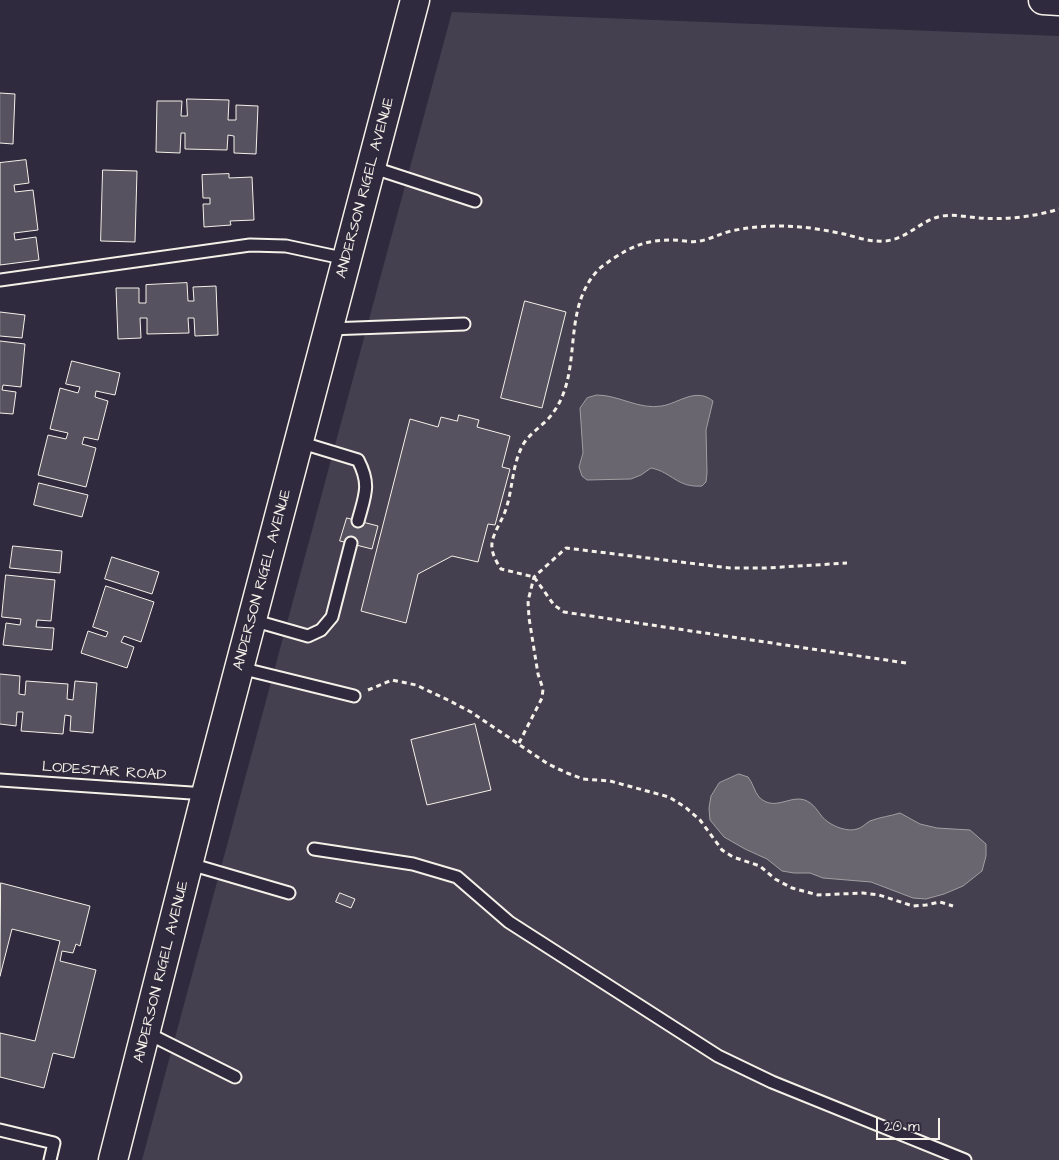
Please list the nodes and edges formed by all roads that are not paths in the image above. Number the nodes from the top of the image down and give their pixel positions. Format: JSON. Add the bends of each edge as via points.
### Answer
{"nodes":[{"id":1,"x":415,"y":0,"type":"edge"},
{"id":2,"x":1043,"y":0,"type":"edge"},
{"id":3,"x":1059,"y":1,"type":"edge"},
{"id":4,"x":371,"y":167,"type":"junction"},
{"id":5,"x":475,"y":201,"type":"dead end"},
{"id":6,"x":347,"y":259,"type":"junction"},
{"id":7,"x":0,"y":280,"type":"edge"},
{"id":8,"x":464,"y":324,"type":"dead end"},
{"id":9,"x":329,"y":329,"type":"junction"},
{"id":10,"x":299,"y":442,"type":"junction"},
{"id":11,"x":358,"y":521,"type":"dead end"},
{"id":12,"x":351,"y":544,"type":"dead end"},
{"id":13,"x":252,"y":620,"type":"junction"},
{"id":14,"x":240,"y":668,"type":"junction"},
{"id":15,"x":354,"y":696,"type":"road end"},
{"id":16,"x":0,"y":780,"type":"edge"},
{"id":17,"x":206,"y":794,"type":"junction"},
{"id":18,"x":314,"y":849,"type":"dead end"},
{"id":19,"x":190,"y":864,"type":"junction"},
{"id":20,"x":289,"y":893,"type":"dead end"},
{"id":21,"x":147,"y":1033,"type":"junction"},
{"id":22,"x":235,"y":1077,"type":"dead end"},
{"id":23,"x":0,"y":1130,"type":"edge"},
{"id":24,"x":50,"y":1160,"type":"edge"},
{"id":25,"x":113,"y":1160,"type":"edge"},
{"id":26,"x":965,"y":1160,"type":"edge"}],
"edges":[{"from":1,"to":4,"type":"street","name":"ANDERSON RIGEL AVENUE"},
{"from":2,"to":3,"type":"street"},
{"from":4,"to":5,"type":"lane"},
{"from":4,"to":6,"type":"street","name":"ANDERSON RIGEL AVENUE"},
{"from":6,"to":7,"type":"lane","via":[[286,246],[250,245]]},
{"from":6,"to":9,"type":"street","name":"ANDERSON RIGEL AVENUE"},
{"from":8,"to":9,"type":"lane"},
{"from":9,"to":10,"type":"street","name":"ANDERSON RIGEL AVENUE"},
{"from":10,"to":11,"type":"lane","via":[[358,460],[365,473],[366,488]]},
{"from":10,"to":13,"type":"street","name":"ANDERSON RIGEL AVENUE"},
{"from":12,"to":13,"type":"lane","via":[[332,617],[321,630],[308,636]]},
{"from":13,"to":14,"type":"street","name":"ANDERSON RIGEL AVENUE"},
{"from":14,"to":15,"type":"lane"},
{"from":14,"to":17,"type":"street","name":"ANDERSON RIGEL AVENUE"},
{"from":16,"to":17,"type":"lane","name":"LODESTAR ROAD"},
{"from":17,"to":19,"type":"street","name":"ANDERSON RIGEL AVENUE"},
{"from":18,"to":26,"type":"lane","via":[[413,864],[457,877],[509,922],[718,1056],[772,1082]]},
{"from":19,"to":20,"type":"lane"},
{"from":19,"to":21,"type":"street","name":"ANDERSON RIGEL AVENUE"},
{"from":21,"to":22,"type":"lane"},
{"from":21,"to":25,"type":"street","name":"ANDERSON RIGEL AVENUE"},
{"from":23,"to":24,"type":"lane","via":[[54,1144]]}]}
